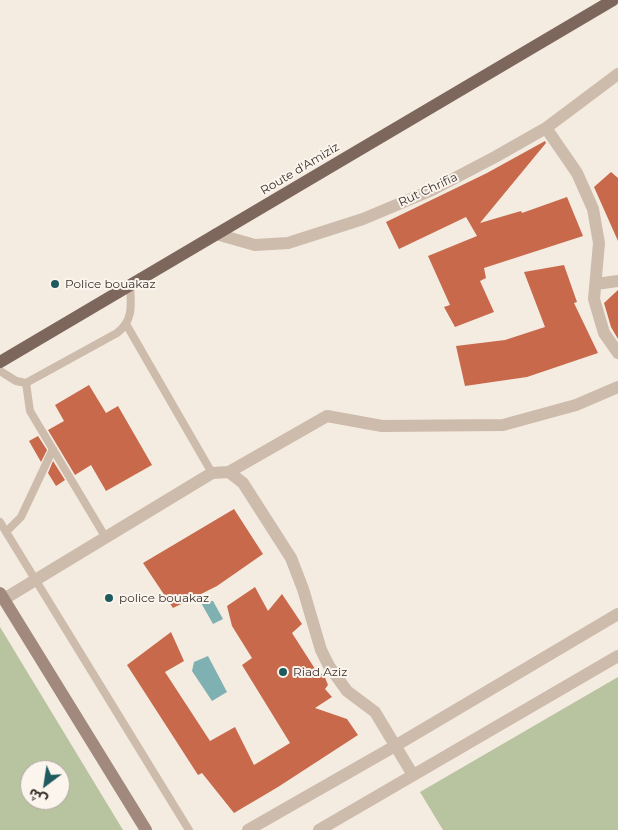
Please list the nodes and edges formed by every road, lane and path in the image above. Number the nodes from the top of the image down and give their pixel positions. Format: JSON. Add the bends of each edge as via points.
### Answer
{"nodes":[{"id":1,"x":613,"y":0,"type":"edge"},
{"id":2,"x":617,"y":77,"type":"edge"},
{"id":3,"x":546,"y":128,"type":"junction"},
{"id":4,"x":216,"y":234,"type":"junction"},
{"id":5,"x":618,"y":281,"type":"edge"},
{"id":6,"x":596,"y":284,"type":"junction"},
{"id":7,"x":130,"y":285,"type":"junction"},
{"id":8,"x":126,"y":324,"type":"junction"},
{"id":9,"x":618,"y":353,"type":"edge"},
{"id":10,"x":0,"y":362,"type":"edge"},
{"id":11,"x":0,"y":371,"type":"edge"},
{"id":12,"x":26,"y":383,"type":"junction"},
{"id":13,"x":618,"y":387,"type":"edge"},
{"id":14,"x":53,"y":450,"type":"junction"},
{"id":15,"x":229,"y":472,"type":"junction"},
{"id":16,"x":212,"y":473,"type":"junction"},
{"id":17,"x":0,"y":522,"type":"edge"},
{"id":18,"x":6,"y":532,"type":"junction"},
{"id":19,"x":106,"y":538,"type":"junction"},
{"id":20,"x":36,"y":580,"type":"junction"},
{"id":21,"x":2,"y":596,"type":"edge"},
{"id":22,"x":618,"y":614,"type":"edge"},
{"id":23,"x":618,"y":656,"type":"edge"},
{"id":24,"x":395,"y":746,"type":"junction"},
{"id":25,"x":413,"y":775,"type":"junction"},
{"id":26,"x":146,"y":830,"type":"edge"},
{"id":27,"x":189,"y":830,"type":"edge"},
{"id":28,"x":248,"y":830,"type":"edge"},
{"id":29,"x":319,"y":830,"type":"edge"}],
"edges":[{"from":1,"to":4,"type":"main road","name":"Route d'Amiziz"},
{"from":2,"to":3,"type":"street","name":"Rut Chrifia"},
{"from":3,"to":4,"type":"street","name":"Rut Chrifia","via":[[432,190],[363,219],[288,243],[254,245]]},
{"from":3,"to":6,"type":"street","via":[[577,173],[593,209],[599,243]]},
{"from":4,"to":7,"type":"main road","name":"Route d'Amiziz"},
{"from":5,"to":6,"type":"street"},
{"from":6,"to":9,"type":"street","via":[[594,299],[604,333]]},
{"from":7,"to":8,"type":"lane","via":[[131,313]]},
{"from":7,"to":10,"type":"main road","name":"Route d'Amiziz"},
{"from":8,"to":12,"type":"lane","via":[[117,333]]},
{"from":8,"to":16,"type":"lane"},
{"from":11,"to":12,"type":"lane"},
{"from":12,"to":14,"type":"lane","via":[[30,411]]},
{"from":13,"to":15,"type":"street","via":[[576,405],[503,425],[382,426],[327,416]]},
{"from":14,"to":18,"type":"lane","via":[[21,517]]},
{"from":14,"to":19,"type":"lane"},
{"from":15,"to":16,"type":"street"},
{"from":15,"to":24,"type":"street","via":[[243,483],[291,558],[329,666],[347,691],[374,712]]},
{"from":16,"to":19,"type":"street"},
{"from":17,"to":18,"type":"lane"},
{"from":18,"to":20,"type":"lane"},
{"from":19,"to":20,"type":"street"},
{"from":20,"to":21,"type":"street"},
{"from":20,"to":27,"type":"lane"},
{"from":21,"to":26,"type":"street"},
{"from":22,"to":24,"type":"street"},
{"from":23,"to":25,"type":"street"},
{"from":24,"to":25,"type":"street"},
{"from":24,"to":28,"type":"street"},
{"from":25,"to":29,"type":"street"}]}
